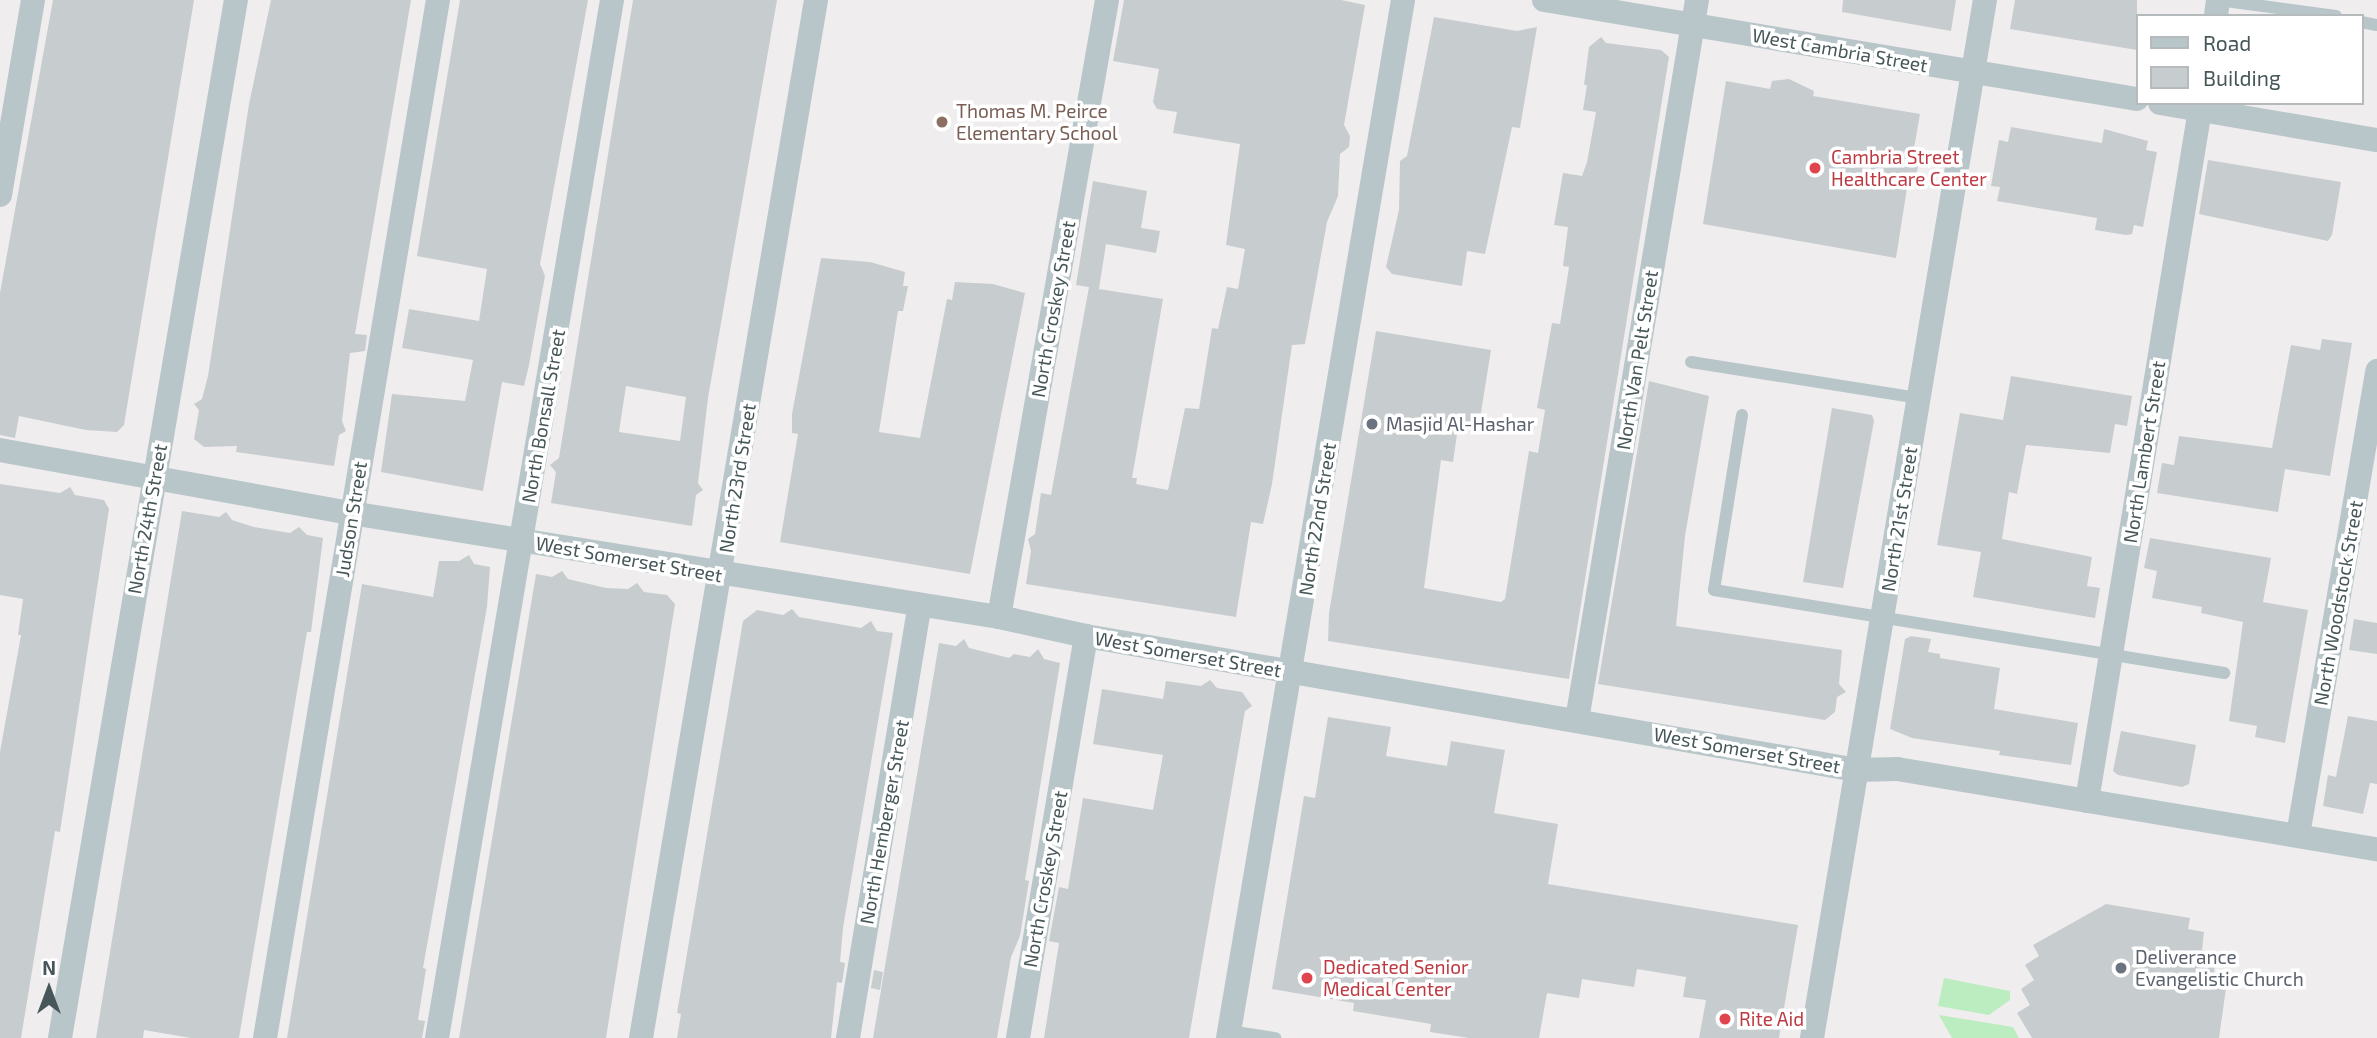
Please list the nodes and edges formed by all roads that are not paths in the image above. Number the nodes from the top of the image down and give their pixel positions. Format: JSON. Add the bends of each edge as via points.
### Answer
{"nodes":[{"id":1,"x":33,"y":0,"type":"edge"},
{"id":2,"x":236,"y":0,"type":"edge"},
{"id":3,"x":438,"y":0,"type":"edge"},
{"id":4,"x":612,"y":0,"type":"edge"},
{"id":5,"x":816,"y":0,"type":"edge"},
{"id":6,"x":1107,"y":0,"type":"edge"},
{"id":7,"x":1403,"y":0,"type":"edge"},
{"id":8,"x":1544,"y":0,"type":"edge"},
{"id":9,"x":1697,"y":0,"type":"edge"},
{"id":10,"x":1985,"y":0,"type":"edge"},
{"id":11,"x":2218,"y":0,"type":"edge"},
{"id":12,"x":2323,"y":14,"type":"edge"},
{"id":13,"x":1693,"y":25,"type":"junction"},
{"id":14,"x":1973,"y":72,"type":"junction"},
{"id":15,"x":2136,"y":99,"type":"edge"},
{"id":16,"x":2180,"y":105,"type":"edge"},
{"id":17,"x":2200,"y":107,"type":"edge"},
{"id":18,"x":2377,"y":139,"type":"edge"},
{"id":19,"x":0,"y":195,"type":"edge"},
{"id":20,"x":1691,"y":362,"type":"dead end"},
{"id":21,"x":2376,"y":387,"type":"edge"},
{"id":22,"x":1919,"y":398,"type":"junction"},
{"id":23,"x":1742,"y":415,"type":"dead end"},
{"id":24,"x":0,"y":450,"type":"edge"},
{"id":25,"x":154,"y":478,"type":"junction"},
{"id":26,"x":351,"y":513,"type":"junction"},
{"id":27,"x":522,"y":541,"type":"junction"},
{"id":28,"x":721,"y":575,"type":"junction"},
{"id":29,"x":920,"y":605,"type":"junction"},
{"id":30,"x":999,"y":617,"type":"junction"},
{"id":31,"x":1883,"y":617,"type":"junction"},
{"id":32,"x":1086,"y":636,"type":"junction"},
{"id":33,"x":2111,"y":654,"type":"junction"},
{"id":34,"x":1291,"y":672,"type":"junction"},
{"id":35,"x":2224,"y":673,"type":"dead end"},
{"id":36,"x":1577,"y":720,"type":"junction"},
{"id":37,"x":1857,"y":770,"type":"junction"},
{"id":38,"x":2087,"y":800,"type":"junction"},
{"id":39,"x":2298,"y":835,"type":"junction"},
{"id":40,"x":2377,"y":849,"type":"edge"},
{"id":41,"x":1229,"y":1034,"type":"edge"},
{"id":42,"x":60,"y":1038,"type":"edge"},
{"id":43,"x":265,"y":1038,"type":"edge"},
{"id":44,"x":437,"y":1038,"type":"edge"},
{"id":45,"x":641,"y":1038,"type":"edge"},
{"id":46,"x":848,"y":1038,"type":"edge"},
{"id":47,"x":1018,"y":1038,"type":"edge"},
{"id":48,"x":1275,"y":1038,"type":"edge"},
{"id":49,"x":1812,"y":1038,"type":"edge"}],
"edges":[{"from":1,"to":19,"type":"street"},
{"from":2,"to":25,"type":"street","name":"North 24th Street"},
{"from":3,"to":26,"type":"street","name":"Judson Street"},
{"from":4,"to":27,"type":"street","name":"North Bonsall Street"},
{"from":5,"to":28,"type":"street","name":"North 23rd Street"},
{"from":6,"to":30,"type":"street","name":"North Croskey Street"},
{"from":7,"to":34,"type":"street","name":"North 22nd Street"},
{"from":8,"to":13,"type":"street","name":"West Cambria Street"},
{"from":9,"to":13,"type":"street","name":"North Van Pelt Street"},
{"from":10,"to":14,"type":"street","name":"North 21st Street"},
{"from":11,"to":12,"type":"lane"},
{"from":13,"to":14,"type":"street","name":"West Cambria Street"},
{"from":13,"to":36,"type":"street","name":"North Van Pelt Street"},
{"from":14,"to":15,"type":"street","name":"West Cambria Street"},
{"from":14,"to":22,"type":"street","name":"North 21st Street"},
{"from":16,"to":17,"type":"street"},
{"from":17,"to":18,"type":"street"},
{"from":17,"to":33,"type":"street","name":"North Lambert Street"},
{"from":20,"to":22,"type":"lane"},
{"from":21,"to":39,"type":"street","name":"North Woodstock Street"},
{"from":22,"to":31,"type":"street","name":"North 21st Street"},
{"from":23,"to":31,"type":"lane","via":[[1714,590]]},
{"from":24,"to":25,"type":"street","name":"West Somerset Street"},
{"from":25,"to":26,"type":"street","name":"West Somerset Street"},
{"from":25,"to":42,"type":"street","name":"North 24th Street"},
{"from":26,"to":27,"type":"street","name":"West Somerset Street"},
{"from":26,"to":43,"type":"street","name":"Judson Street"},
{"from":27,"to":28,"type":"street","name":"West Somerset Street"},
{"from":27,"to":44,"type":"street","name":"North Bonsall Street"},
{"from":28,"to":29,"type":"street","name":"West Somerset Street"},
{"from":28,"to":45,"type":"street","name":"North 23rd Street"},
{"from":29,"to":30,"type":"street","name":"West Somerset Street"},
{"from":29,"to":46,"type":"street","name":"North Hemberger Street"},
{"from":30,"to":32,"type":"street","name":"West Somerset Street"},
{"from":31,"to":33,"type":"lane"},
{"from":31,"to":37,"type":"street","name":"North 21st Street"},
{"from":32,"to":34,"type":"street","name":"West Somerset Street"},
{"from":32,"to":47,"type":"street","name":"North Croskey Street"},
{"from":33,"to":35,"type":"lane"},
{"from":33,"to":38,"type":"street","name":"North Lambert Street"},
{"from":34,"to":36,"type":"street","name":"West Somerset Street"},
{"from":34,"to":41,"type":"street","name":"North 22nd Street"},
{"from":36,"to":37,"type":"street","name":"West Somerset Street"},
{"from":37,"to":38,"type":"street","name":"West Somerset Street","via":[[1897,769]]},
{"from":37,"to":49,"type":"street","name":"North 21st Street"},
{"from":38,"to":39,"type":"street","name":"West Somerset Street"},
{"from":39,"to":40,"type":"street","name":"West Somerset Street"},
{"from":41,"to":48,"type":"lane"}]}
